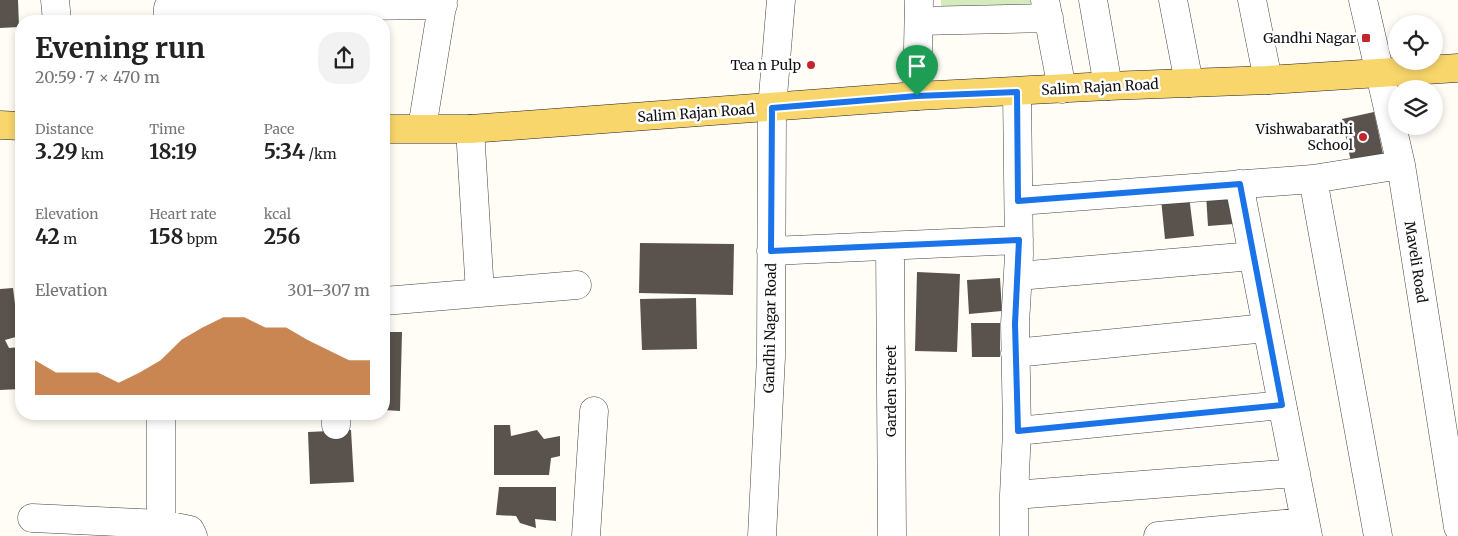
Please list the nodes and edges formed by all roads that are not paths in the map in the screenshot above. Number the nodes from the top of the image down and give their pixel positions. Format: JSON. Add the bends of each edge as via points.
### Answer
{"nodes":[{"id":1,"x":55,"y":0,"type":"edge"},
{"id":2,"x":781,"y":0,"type":"edge"},
{"id":3,"x":1093,"y":0,"type":"edge"},
{"id":4,"x":1173,"y":0,"type":"edge"},
{"id":5,"x":1252,"y":0,"type":"edge"},
{"id":6,"x":1363,"y":0,"type":"edge"},
{"id":7,"x":443,"y":2,"type":"edge"},
{"id":8,"x":1047,"y":9,"type":"edge"},
{"id":9,"x":919,"y":10,"type":"edge"},
{"id":10,"x":56,"y":15,"type":"edge"},
{"id":11,"x":168,"y":15,"type":"edge"},
{"id":12,"x":1458,"y":68,"type":"edge"},
{"id":13,"x":1380,"y":72,"type":"junction"},
{"id":14,"x":1268,"y":80,"type":"junction"},
{"id":15,"x":1189,"y":83,"type":"junction"},
{"id":16,"x":1108,"y":86,"type":"junction"},
{"id":17,"x":1062,"y":89,"type":"junction"},
{"id":18,"x":1017,"y":92,"type":"junction"},
{"id":19,"x":917,"y":96,"type":"junction"},
{"id":20,"x":772,"y":108,"type":"junction"},
{"id":21,"x":0,"y":125,"type":"edge"},
{"id":22,"x":15,"y":126,"type":"edge"},
{"id":23,"x":422,"y":128,"type":"junction"},
{"id":24,"x":390,"y":129,"type":"edge"},
{"id":25,"x":470,"y":129,"type":"junction"},
{"id":26,"x":1401,"y":165,"type":"junction"},
{"id":27,"x":1313,"y":179,"type":"junction"},
{"id":28,"x":1240,"y":184,"type":"junction"},
{"id":29,"x":1018,"y":201,"type":"junction"},
{"id":30,"x":1019,"y":240,"type":"junction"},
{"id":31,"x":890,"y":246,"type":"junction"},
{"id":32,"x":771,"y":251,"type":"junction"},
{"id":33,"x":1253,"y":256,"type":"junction"},
{"id":34,"x":1018,"y":276,"type":"junction"},
{"id":35,"x":577,"y":285,"type":"dead end"},
{"id":36,"x":480,"y":293,"type":"junction"},
{"id":37,"x":390,"y":300,"type":"edge"},
{"id":38,"x":1266,"y":328,"type":"junction"},
{"id":39,"x":1015,"y":353,"type":"junction"},
{"id":40,"x":1282,"y":405,"type":"junction"},
{"id":41,"x":594,"y":411,"type":"dead end"},
{"id":42,"x":161,"y":420,"type":"edge"},
{"id":43,"x":1018,"y":431,"type":"junction"},
{"id":44,"x":1296,"y":472,"type":"junction"},
{"id":45,"x":1014,"y":495,"type":"junction"},
{"id":46,"x":32,"y":518,"type":"dead end"},
{"id":47,"x":161,"y":524,"type":"junction"},
{"id":48,"x":1458,"y":527,"type":"edge"},
{"id":49,"x":1306,"y":529,"type":"edge"},
{"id":50,"x":193,"y":536,"type":"edge"},
{"id":51,"x":586,"y":536,"type":"edge"},
{"id":52,"x":762,"y":536,"type":"edge"},
{"id":53,"x":892,"y":536,"type":"edge"},
{"id":54,"x":1014,"y":536,"type":"edge"},
{"id":55,"x":1158,"y":536,"type":"edge"},
{"id":56,"x":1378,"y":536,"type":"edge"}],
"edges":[{"from":1,"to":10,"type":"street"},
{"from":2,"to":20,"type":"street","name":"Gandhi Nagar Road"},
{"from":3,"to":16,"type":"street"},
{"from":4,"to":15,"type":"street"},
{"from":5,"to":14,"type":"street"},
{"from":6,"to":13,"type":"street","name":"Maveli Road"},
{"from":7,"to":11,"type":"street","via":[[168,8]]},
{"from":7,"to":23,"type":"street"},
{"from":8,"to":9,"type":"street"},
{"from":8,"to":17,"type":"street"},
{"from":9,"to":19,"type":"street"},
{"from":12,"to":13,"type":"main road","name":"Salim Rajan Road"},
{"from":13,"to":14,"type":"main road","name":"Salim Rajan Road"},
{"from":13,"to":26,"type":"street","name":"Maveli Road"},
{"from":14,"to":15,"type":"main road","name":"Salim Rajan Road"},
{"from":15,"to":16,"type":"main road","name":"Salim Rajan Road"},
{"from":16,"to":17,"type":"main road","name":"Salim Rajan Road"},
{"from":17,"to":18,"type":"main road","name":"Salim Rajan Road"},
{"from":18,"to":19,"type":"main road","name":"Salim Rajan Road"},
{"from":18,"to":29,"type":"street"},
{"from":19,"to":20,"type":"main road","name":"Salim Rajan Road"},
{"from":20,"to":25,"type":"main road","name":"Salim Rajan Road"},
{"from":20,"to":32,"type":"street","name":"Gandhi Nagar Road"},
{"from":21,"to":22,"type":"main road"},
{"from":23,"to":24,"type":"main road","name":"Salim Rajan Road"},
{"from":23,"to":25,"type":"main road","name":"Salim Rajan Road"},
{"from":25,"to":36,"type":"street"},
{"from":26,"to":27,"type":"street"},
{"from":26,"to":48,"type":"street","name":"Maveli Road"},
{"from":27,"to":28,"type":"street"},
{"from":27,"to":56,"type":"street"},
{"from":28,"to":29,"type":"street"},
{"from":28,"to":33,"type":"street"},
{"from":29,"to":30,"type":"street"},
{"from":30,"to":31,"type":"street"},
{"from":30,"to":34,"type":"street"},
{"from":31,"to":32,"type":"street"},
{"from":31,"to":53,"type":"street","name":"Garden Street"},
{"from":32,"to":52,"type":"street","name":"Gandhi Nagar Road","via":[[771,357]]},
{"from":33,"to":34,"type":"street"},
{"from":33,"to":38,"type":"street"},
{"from":34,"to":39,"type":"street"},
{"from":35,"to":36,"type":"street"},
{"from":36,"to":37,"type":"street"},
{"from":38,"to":39,"type":"street"},
{"from":38,"to":40,"type":"street"},
{"from":39,"to":43,"type":"street"},
{"from":40,"to":43,"type":"street"},
{"from":40,"to":44,"type":"street"},
{"from":41,"to":51,"type":"street"},
{"from":42,"to":47,"type":"street"},
{"from":43,"to":45,"type":"street"},
{"from":44,"to":45,"type":"street"},
{"from":44,"to":49,"type":"street"},
{"from":45,"to":54,"type":"street"},
{"from":46,"to":47,"type":"street"},
{"from":47,"to":50,"type":"street","via":[[190,530]]},
{"from":49,"to":55,"type":"street"}]}
